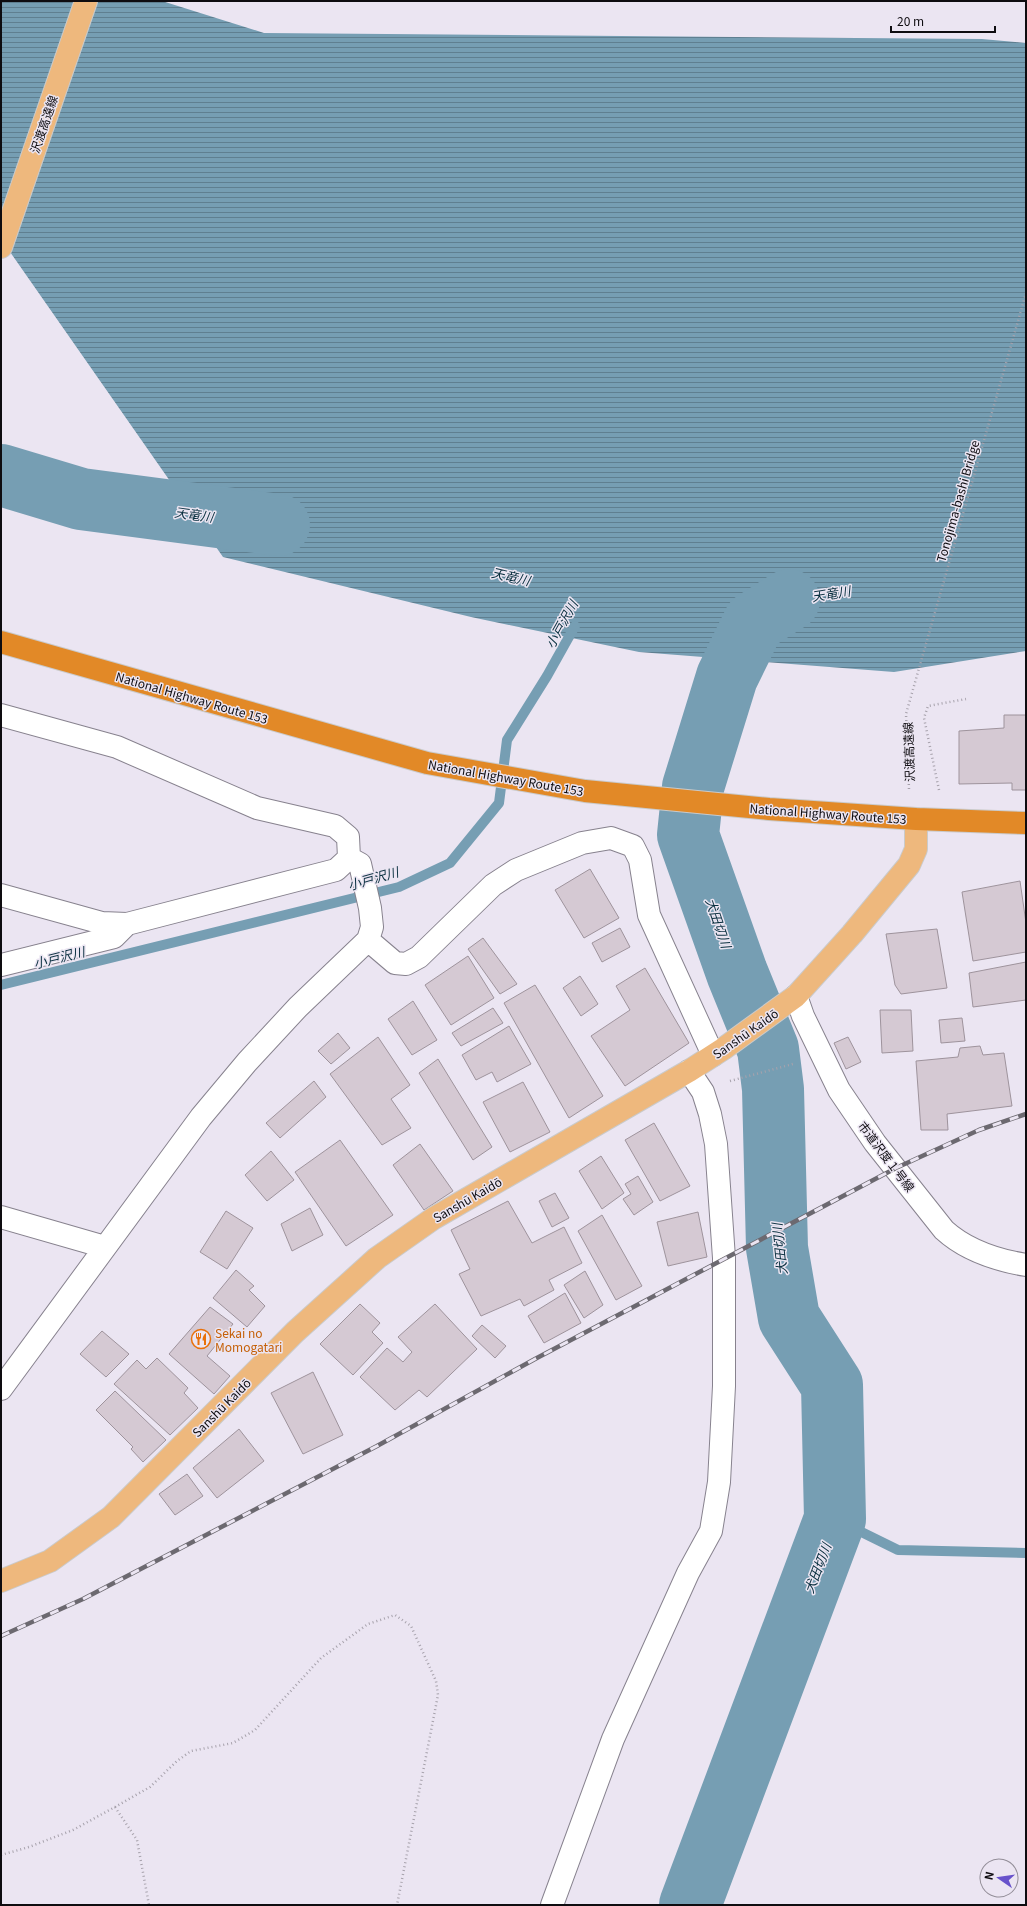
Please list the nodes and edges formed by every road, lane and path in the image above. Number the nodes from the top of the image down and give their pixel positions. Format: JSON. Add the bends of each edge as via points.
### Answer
{"nodes":[{"id":1,"x":86,"y":1,"type":"edge"},
{"id":2,"x":1,"y":247,"type":"edge"},
{"id":3,"x":1026,"y":294,"type":"edge"},
{"id":4,"x":1,"y":642,"type":"edge"},
{"id":5,"x":966,"y":699,"type":"dead end"},
{"id":6,"x":906,"y":714,"type":"joint"},
{"id":7,"x":1,"y":715,"type":"edge"},
{"id":8,"x":909,"y":790,"type":"dead end"},
{"id":9,"x":939,"y":790,"type":"dead end"},
{"id":10,"x":916,"y":819,"type":"junction"},
{"id":11,"x":1026,"y":823,"type":"edge"},
{"id":12,"x":349,"y":858,"type":"junction"},
{"id":13,"x":1,"y":895,"type":"edge"},
{"id":14,"x":127,"y":924,"type":"junction"},
{"id":15,"x":368,"y":940,"type":"junction"},
{"id":16,"x":1,"y":965,"type":"edge"},
{"id":17,"x":790,"y":1001,"type":"junction"},
{"id":18,"x":718,"y":1052,"type":"junction"},
{"id":19,"x":798,"y":1063,"type":"dead end"},
{"id":20,"x":689,"y":1071,"type":"junction"},
{"id":21,"x":730,"y":1082,"type":"dead end"},
{"id":22,"x":1,"y":1216,"type":"edge"},
{"id":23,"x":106,"y":1247,"type":"junction"},
{"id":24,"x":1026,"y":1266,"type":"edge"},
{"id":25,"x":1,"y":1389,"type":"edge"},
{"id":26,"x":1,"y":1581,"type":"edge"},
{"id":27,"x":115,"y":1807,"type":"junction"},
{"id":28,"x":1,"y":1855,"type":"edge"},
{"id":29,"x":149,"y":1905,"type":"edge"},
{"id":30,"x":397,"y":1905,"type":"edge"},
{"id":31,"x":552,"y":1905,"type":"edge"}],
"edges":[{"from":1,"to":2,"type":"main road","name":"沢渡高遠線"},
{"from":3,"to":6,"type":"path","name":"Tonojima-bashi Bridge"},
{"from":4,"to":10,"type":"highway","name":"National Highway Route 153","via":[[434,764],[585,791],[770,809]]},
{"from":5,"to":9,"type":"path","via":[[928,706],[924,718]]},
{"from":6,"to":8,"type":"path","name":"沢渡高遠線"},
{"from":7,"to":12,"type":"street","via":[[117,747],[257,808],[335,826],[348,837]]},
{"from":10,"to":11,"type":"highway","name":"National Highway Route 153"},
{"from":10,"to":17,"type":"main road","name":"Sanshū Kaidō","via":[[916,849],[909,865],[852,934]]},
{"from":12,"to":14,"type":"street","via":[[336,870]]},
{"from":12,"to":15,"type":"street","via":[[360,864],[363,874],[372,927]]},
{"from":13,"to":14,"type":"street","via":[[102,923]]},
{"from":14,"to":16,"type":"street","via":[[114,938]]},
{"from":15,"to":18,"type":"street","via":[[395,963],[406,964],[419,957],[493,885],[516,870],[582,843],[611,838],[632,846],[640,860],[649,915]]},
{"from":15,"to":23,"type":"street","via":[[298,1007],[246,1062],[201,1117]]},
{"from":17,"to":18,"type":"main road","name":"Sanshū Kaidō"},
{"from":17,"to":24,"type":"street","name":"市道沢度１号線","via":[[803,1016],[839,1090],[875,1142],[938,1223],[953,1238],[970,1249],[1004,1262]]},
{"from":18,"to":20,"type":"main road","name":"Sanshū Kaidō"},
{"from":19,"to":21,"type":"path"},
{"from":20,"to":26,"type":"main road","name":"Sanshū Kaidō","via":[[434,1218],[377,1258],[295,1332],[111,1517],[50,1560]]},
{"from":20,"to":31,"type":"street","via":[[703,1092],[716,1144],[724,1258],[724,1386],[719,1482],[711,1531],[688,1573],[613,1739]]},
{"from":22,"to":23,"type":"street"},
{"from":23,"to":25,"type":"street"},
{"from":27,"to":28,"type":"path","via":[[73,1830]]},
{"from":27,"to":29,"type":"path","via":[[137,1840]]},
{"from":27,"to":30,"type":"path","via":[[150,1787],[191,1751],[233,1743],[256,1730],[321,1658],[368,1624],[395,1615],[411,1626],[436,1681],[438,1695]]}]}
